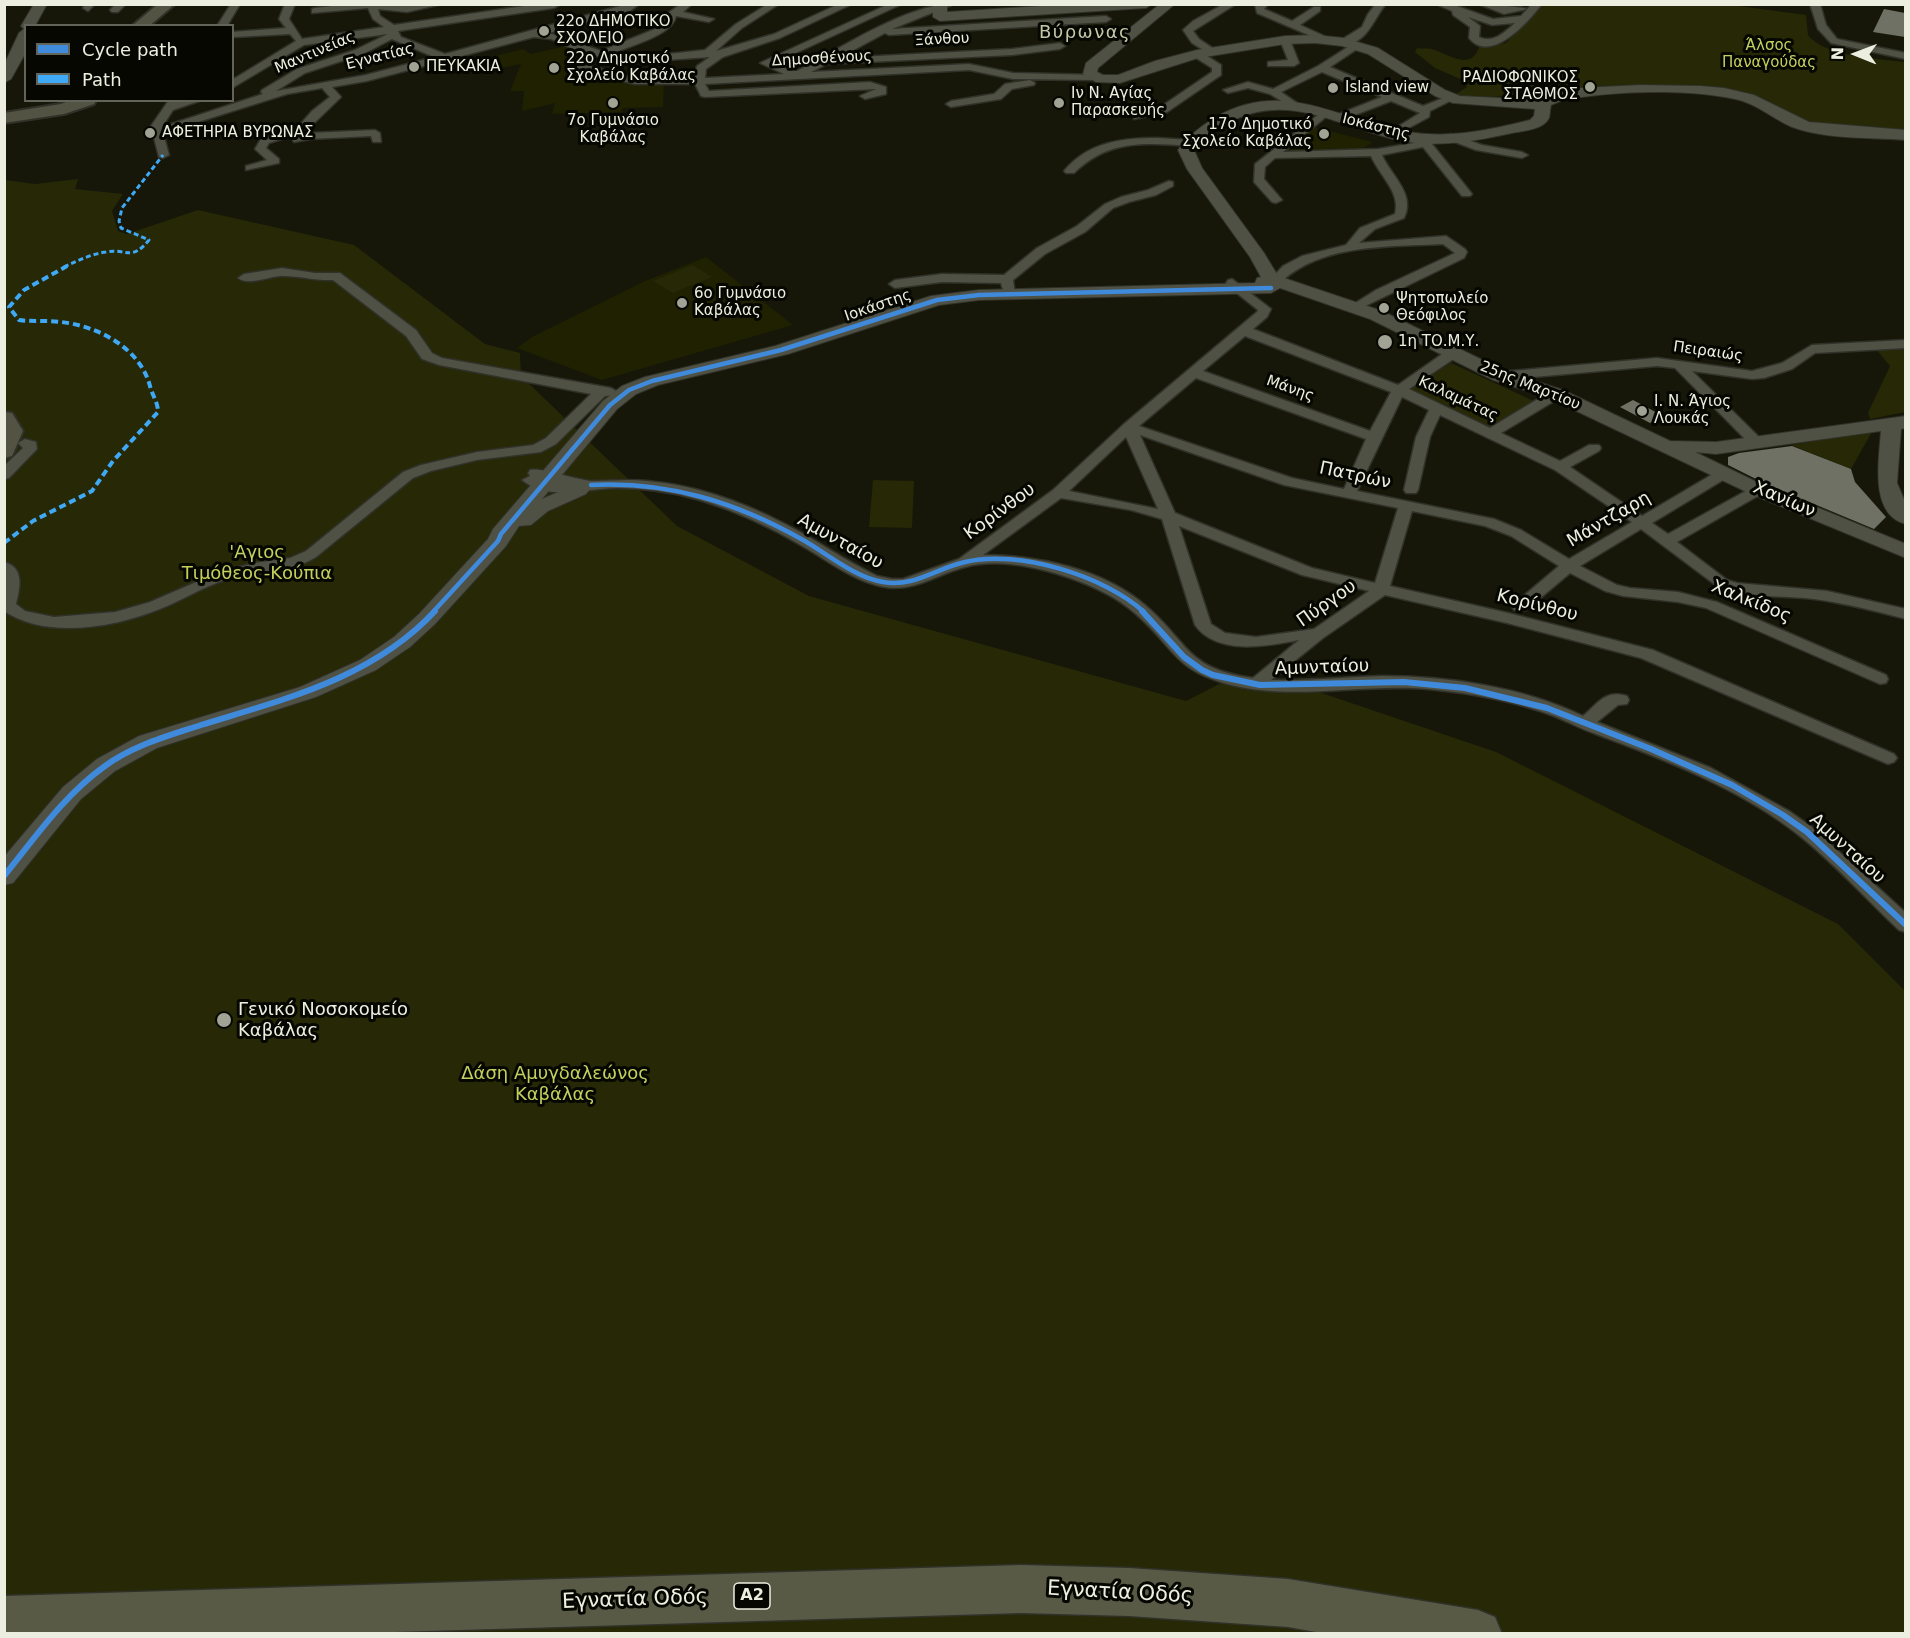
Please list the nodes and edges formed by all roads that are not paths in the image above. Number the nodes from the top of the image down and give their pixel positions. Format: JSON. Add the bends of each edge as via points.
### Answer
{"nodes":[{"id":1,"x":41,"y":4,"type":"edge"},
{"id":2,"x":168,"y":4,"type":"edge"},
{"id":3,"x":236,"y":4,"type":"edge"},
{"id":4,"x":290,"y":4,"type":"edge"},
{"id":5,"x":438,"y":4,"type":"edge"},
{"id":6,"x":635,"y":4,"type":"edge"},
{"id":7,"x":688,"y":4,"type":"edge"},
{"id":8,"x":775,"y":4,"type":"edge"},
{"id":9,"x":848,"y":4,"type":"edge"},
{"id":10,"x":898,"y":4,"type":"edge"},
{"id":11,"x":1146,"y":4,"type":"edge"},
{"id":12,"x":1232,"y":4,"type":"edge"},
{"id":13,"x":1382,"y":4,"type":"edge"},
{"id":14,"x":1440,"y":4,"type":"edge"},
{"id":15,"x":1483,"y":4,"type":"edge"},
{"id":16,"x":1528,"y":4,"type":"edge"},
{"id":17,"x":1538,"y":4,"type":"edge"},
{"id":18,"x":1815,"y":4,"type":"edge"},
{"id":19,"x":374,"y":5,"type":"edge"},
{"id":20,"x":554,"y":5,"type":"edge"},
{"id":21,"x":1171,"y":5,"type":"edge"},
{"id":22,"x":590,"y":6,"type":"edge"},
{"id":23,"x":1312,"y":7,"type":"edge"},
{"id":24,"x":1262,"y":8,"type":"edge"},
{"id":25,"x":315,"y":11,"type":"dead end"},
{"id":26,"x":1460,"y":11,"type":"junction"},
{"id":27,"x":675,"y":12,"type":"junction"},
{"id":28,"x":709,"y":18,"type":"dead end"},
{"id":29,"x":589,"y":19,"type":"junction"},
{"id":30,"x":1106,"y":19,"type":"dead end"},
{"id":31,"x":1522,"y":19,"type":"junction"},
{"id":32,"x":342,"y":23,"type":"junction"},
{"id":33,"x":29,"y":24,"type":"edge"},
{"id":34,"x":142,"y":24,"type":"edge"},
{"id":35,"x":223,"y":24,"type":"edge"},
{"id":36,"x":940,"y":25,"type":"edge"},
{"id":37,"x":1293,"y":25,"type":"junction"},
{"id":38,"x":1050,"y":26,"type":"edge"},
{"id":39,"x":291,"y":31,"type":"junction"},
{"id":40,"x":393,"y":32,"type":"junction"},
{"id":41,"x":878,"y":32,"type":"junction"},
{"id":42,"x":236,"y":34,"type":"dead end"},
{"id":43,"x":1474,"y":38,"type":"junction"},
{"id":44,"x":24,"y":39,"type":"edge"},
{"id":45,"x":1285,"y":40,"type":"junction"},
{"id":46,"x":1328,"y":40,"type":"junction"},
{"id":47,"x":506,"y":41,"type":"junction"},
{"id":48,"x":1463,"y":41,"type":"dead end"},
{"id":49,"x":301,"y":42,"type":"junction"},
{"id":50,"x":1350,"y":43,"type":"junction"},
{"id":51,"x":592,"y":52,"type":"junction"},
{"id":52,"x":1204,"y":52,"type":"junction"},
{"id":53,"x":605,"y":54,"type":"junction"},
{"id":54,"x":714,"y":54,"type":"junction"},
{"id":55,"x":1065,"y":56,"type":"dead end"},
{"id":56,"x":1905,"y":56,"type":"edge"},
{"id":57,"x":443,"y":57,"type":"junction"},
{"id":58,"x":825,"y":61,"type":"junction"},
{"id":59,"x":1272,"y":64,"type":"dead end"},
{"id":60,"x":939,"y":68,"type":"junction"},
{"id":61,"x":1322,"y":68,"type":"junction"},
{"id":62,"x":798,"y":75,"type":"junction"},
{"id":63,"x":1094,"y":77,"type":"junction"},
{"id":64,"x":4,"y":79,"type":"edge"},
{"id":65,"x":699,"y":81,"type":"junction"},
{"id":66,"x":234,"y":83,"type":"edge"},
{"id":67,"x":324,"y":84,"type":"junction"},
{"id":68,"x":1228,"y":90,"type":"dead end"},
{"id":69,"x":1274,"y":92,"type":"junction"},
{"id":70,"x":865,"y":96,"type":"dead end"},
{"id":71,"x":1391,"y":97,"type":"junction"},
{"id":72,"x":1451,"y":98,"type":"junction"},
{"id":73,"x":83,"y":102,"type":"edge"},
{"id":74,"x":249,"y":103,"type":"junction"},
{"id":75,"x":173,"y":104,"type":"edge"},
{"id":76,"x":951,"y":104,"type":"dead end"},
{"id":77,"x":1543,"y":105,"type":"junction"},
{"id":78,"x":1296,"y":107,"type":"junction"},
{"id":79,"x":1421,"y":114,"type":"junction"},
{"id":80,"x":9,"y":116,"type":"edge"},
{"id":81,"x":1331,"y":116,"type":"junction"},
{"id":82,"x":1138,"y":117,"type":"dead end"},
{"id":83,"x":1403,"y":128,"type":"dead end"},
{"id":84,"x":156,"y":132,"type":"junction"},
{"id":85,"x":305,"y":132,"type":"junction"},
{"id":86,"x":1905,"y":135,"type":"edge"},
{"id":87,"x":1431,"y":136,"type":"junction"},
{"id":88,"x":1451,"y":137,"type":"junction"},
{"id":89,"x":377,"y":140,"type":"dead end"},
{"id":90,"x":297,"y":142,"type":"dead end"},
{"id":91,"x":1190,"y":143,"type":"junction"},
{"id":92,"x":1375,"y":153,"type":"junction"},
{"id":93,"x":163,"y":155,"type":"dead end"},
{"id":94,"x":1275,"y":155,"type":"junction"},
{"id":95,"x":1522,"y":155,"type":"dead end"},
{"id":96,"x":250,"y":168,"type":"dead end"},
{"id":97,"x":1070,"y":171,"type":"dead end"},
{"id":98,"x":1169,"y":184,"type":"dead end"},
{"id":99,"x":1466,"y":194,"type":"dead end"},
{"id":100,"x":1276,"y":200,"type":"dead end"},
{"id":101,"x":1351,"y":248,"type":"junction"},
{"id":102,"x":244,"y":278,"type":"dead end"},
{"id":103,"x":895,"y":284,"type":"dead end"},
{"id":104,"x":1271,"y":284,"type":"junction"},
{"id":105,"x":1236,"y":286,"type":"junction"},
{"id":106,"x":1008,"y":287,"type":"junction"},
{"id":107,"x":1355,"y":308,"type":"junction"},
{"id":108,"x":1245,"y":331,"type":"junction"},
{"id":109,"x":1905,"y":344,"type":"edge"},
{"id":110,"x":1453,"y":353,"type":"junction"},
{"id":111,"x":1680,"y":366,"type":"junction"},
{"id":112,"x":1195,"y":373,"type":"junction"},
{"id":113,"x":1500,"y":376,"type":"junction"},
{"id":114,"x":1399,"y":390,"type":"junction"},
{"id":115,"x":606,"y":392,"type":"junction"},
{"id":116,"x":1556,"y":394,"type":"junction"},
{"id":117,"x":1436,"y":409,"type":"junction"},
{"id":118,"x":4,"y":418,"type":"edge"},
{"id":119,"x":1898,"y":423,"type":"edge"},
{"id":120,"x":1129,"y":427,"type":"junction"},
{"id":121,"x":1492,"y":433,"type":"junction"},
{"id":122,"x":1374,"y":437,"type":"junction"},
{"id":123,"x":1757,"y":443,"type":"junction"},
{"id":124,"x":1664,"y":444,"type":"junction"},
{"id":125,"x":15,"y":447,"type":"edge"},
{"id":126,"x":1594,"y":448,"type":"dead end"},
{"id":127,"x":1716,"y":448,"type":"junction"},
{"id":128,"x":571,"y":453,"type":"junction"},
{"id":129,"x":1560,"y":467,"type":"junction"},
{"id":130,"x":1723,"y":474,"type":"junction"},
{"id":131,"x":4,"y":475,"type":"edge"},
{"id":132,"x":539,"y":479,"type":"junction"},
{"id":133,"x":582,"y":486,"type":"junction"},
{"id":134,"x":1411,"y":490,"type":"dead end"},
{"id":135,"x":1758,"y":490,"type":"junction"},
{"id":136,"x":1058,"y":493,"type":"junction"},
{"id":137,"x":1348,"y":495,"type":"junction"},
{"id":138,"x":1406,"y":507,"type":"junction"},
{"id":139,"x":1169,"y":516,"type":"junction"},
{"id":140,"x":1905,"y":518,"type":"edge"},
{"id":141,"x":1643,"y":523,"type":"junction"},
{"id":142,"x":498,"y":541,"type":"junction"},
{"id":143,"x":1667,"y":541,"type":"junction"},
{"id":144,"x":1905,"y":552,"type":"edge"},
{"id":145,"x":965,"y":562,"type":"junction"},
{"id":146,"x":4,"y":566,"type":"edge"},
{"id":147,"x":1569,"y":566,"type":"junction"},
{"id":148,"x":1382,"y":590,"type":"junction"},
{"id":149,"x":1520,"y":607,"type":"dead end"},
{"id":150,"x":1905,"y":614,"type":"edge"},
{"id":151,"x":1317,"y":634,"type":"junction"},
{"id":152,"x":1880,"y":679,"type":"dead end"},
{"id":153,"x":1257,"y":683,"type":"junction"},
{"id":154,"x":1621,"y":700,"type":"dead end"},
{"id":155,"x":1584,"y":724,"type":"junction"},
{"id":156,"x":1888,"y":758,"type":"dead end"},
{"id":157,"x":4,"y":852,"type":"edge"},
{"id":158,"x":4,"y":876,"type":"edge"},
{"id":159,"x":1905,"y":925,"type":"edge"},
{"id":160,"x":4,"y":1620,"type":"edge"},
{"id":161,"x":1478,"y":1634,"type":"edge"}],
"edges":[{"from":1,"to":33,"type":"street"},
{"from":2,"to":34,"type":"main road"},
{"from":3,"to":35,"type":"street"},
{"from":4,"to":39,"type":"street","via":[[284,19]]},
{"from":5,"to":19,"type":"street","via":[[407,9]]},
{"from":6,"to":29,"type":"street","name":"Εγνατίας"},
{"from":7,"to":27,"type":"street"},
{"from":8,"to":54,"type":"street","via":[[739,26]]},
{"from":9,"to":54,"type":"street","via":[[777,36]]},
{"from":10,"to":62,"type":"street","via":[[765,63]]},
{"from":11,"to":38,"type":"street"},
{"from":12,"to":52,"type":"street","via":[[1188,30]]},
{"from":13,"to":50,"type":"street","via":[[1372,13],[1367,28]]},
{"from":14,"to":26,"type":"street"},
{"from":15,"to":16,"type":"street","via":[[1511,11]]},
{"from":17,"to":31,"type":"street"},
{"from":18,"to":56,"type":"street","via":[[1826,36],[1841,43]]},
{"from":19,"to":32,"type":"street"},
{"from":19,"to":40,"type":"street","via":[[376,17]]},
{"from":20,"to":40,"type":"street"},
{"from":21,"to":63,"type":"street","via":[[1091,66],[1089,72]]},
{"from":22,"to":29,"type":"street"},
{"from":23,"to":37,"type":"street"},
{"from":24,"to":37,"type":"street"},
{"from":25,"to":32,"type":"street"},
{"from":26,"to":31,"type":"street","via":[[1492,22]]},
{"from":26,"to":43,"type":"street","via":[[1456,13],[1475,26]]},
{"from":27,"to":28,"type":"street"},
{"from":27,"to":53,"type":"street","via":[[663,29]]},
{"from":29,"to":47,"type":"street","name":"Εγνατίας"},
{"from":30,"to":38,"type":"street","name":"Ξάνθου"},
{"from":31,"to":43,"type":"street","via":[[1499,42],[1480,43]]},
{"from":32,"to":40,"type":"street"},
{"from":32,"to":49,"type":"street"},
{"from":36,"to":38,"type":"street"},
{"from":36,"to":38,"type":"street","name":"Ξάνθου","via":[[1048,49]]},
{"from":36,"to":41,"type":"street"},
{"from":36,"to":41,"type":"street"},
{"from":36,"to":58,"type":"street","name":"Ξάνθου"},
{"from":36,"to":60,"type":"street"},
{"from":37,"to":46,"type":"street"},
{"from":38,"to":55,"type":"street"},
{"from":39,"to":42,"type":"street"},
{"from":39,"to":49,"type":"street"},
{"from":40,"to":57,"type":"street"},
{"from":40,"to":74,"type":"street","name":"Μαντινείας","via":[[359,52],[285,79]]},
{"from":41,"to":58,"type":"street"},
{"from":43,"to":48,"type":"street"},
{"from":44,"to":64,"type":"street"},
{"from":45,"to":46,"type":"street"},
{"from":45,"to":52,"type":"street"},
{"from":45,"to":59,"type":"street","via":[[1294,63]]},
{"from":46,"to":50,"type":"street"},
{"from":47,"to":51,"type":"street","via":[[555,35]]},
{"from":47,"to":57,"type":"street","name":"Εγνατίας"},
{"from":49,"to":66,"type":"street"},
{"from":50,"to":61,"type":"street"},
{"from":50,"to":72,"type":"street","via":[[1383,57]]},
{"from":51,"to":53,"type":"street"},
{"from":51,"to":65,"type":"street","name":"Δημοσθένους","via":[[575,64],[635,81]]},
{"from":52,"to":63,"type":"street","via":[[1125,78]]},
{"from":52,"to":82,"type":"street","via":[[1217,67],[1216,73],[1162,110]]},
{"from":53,"to":54,"type":"street","via":[[658,58]]},
{"from":54,"to":65,"type":"street","via":[[701,68]]},
{"from":57,"to":67,"type":"street","name":"Εγνατίας","via":[[367,78]]},
{"from":58,"to":62,"type":"street"},
{"from":60,"to":62,"type":"street","name":"Δημοσθένους"},
{"from":60,"to":63,"type":"street","name":"Δημοσθένους","via":[[975,67],[1013,76]]},
{"from":61,"to":69,"type":"street"},
{"from":61,"to":71,"type":"street"},
{"from":62,"to":65,"type":"street","name":"Δημοσθένους"},
{"from":63,"to":76,"type":"street","via":[[1012,85],[997,97]]},
{"from":65,"to":70,"type":"street","via":[[705,94],[881,87],[879,94]]},
{"from":67,"to":74,"type":"street","name":"Εγνατίας"},
{"from":67,"to":85,"type":"street","via":[[336,97],[316,113]]},
{"from":68,"to":69,"type":"street","via":[[1248,85]]},
{"from":69,"to":78,"type":"street"},
{"from":71,"to":79,"type":"street"},
{"from":71,"to":81,"type":"street"},
{"from":72,"to":77,"type":"street"},
{"from":72,"to":79,"type":"street"},
{"from":73,"to":80,"type":"main road","via":[[64,109]]},
{"from":74,"to":84,"type":"street","name":"Εγνατίας"},
{"from":75,"to":84,"type":"street","via":[[156,126]]},
{"from":77,"to":86,"type":"street","name":"Ιοκάστης","via":[[1553,98],[1596,90],[1721,92],[1747,97],[1808,126]]},
{"from":77,"to":88,"type":"street","name":"Ιοκάστης","via":[[1541,118],[1534,123]]},
{"from":78,"to":81,"type":"street","name":"Ιοκάστης"},
{"from":78,"to":91,"type":"street","name":"Ιοκάστης","via":[[1267,104],[1241,110]]},
{"from":79,"to":83,"type":"street"},
{"from":79,"to":87,"type":"street"},
{"from":81,"to":87,"type":"street","name":"Ιοκάστης","via":[[1392,134]]},
{"from":81,"to":94,"type":"street"},
{"from":84,"to":93,"type":"street"},
{"from":85,"to":89,"type":"street","via":[[375,133]]},
{"from":85,"to":90,"type":"street"},
{"from":85,"to":96,"type":"street","via":[[265,141],[260,149],[275,161]]},
{"from":87,"to":88,"type":"street","name":"Ιοκάστης"},
{"from":87,"to":92,"type":"street"},
{"from":87,"to":99,"type":"street"},
{"from":88,"to":95,"type":"street","via":[[1479,148]]},
{"from":91,"to":97,"type":"street","via":[[1122,142],[1095,150]]},
{"from":91,"to":104,"type":"street","via":[[1187,156],[1258,257]]},
{"from":92,"to":94,"type":"street"},
{"from":92,"to":101,"type":"street","via":[[1403,205],[1400,216],[1357,236]]},
{"from":94,"to":100,"type":"street","via":[[1258,166],[1258,180]]},
{"from":98,"to":106,"type":"street","via":[[1109,206],[1081,229],[1041,250]]},
{"from":101,"to":104,"type":"street","via":[[1311,257],[1281,273]]},
{"from":101,"to":107,"type":"street","via":[[1446,240],[1461,254],[1371,296]]},
{"from":102,"to":115,"type":"street","via":[[282,272],[315,277],[332,275],[411,333],[427,356],[439,362]]},
{"from":103,"to":106,"type":"street","via":[[942,278]]},
{"from":104,"to":105,"type":"street","name":"Ιοκάστης"},
{"from":104,"to":107,"type":"street","name":"25ης Μαρτίου"},
{"from":105,"to":106,"type":"street","name":"Ιοκάστης"},
{"from":105,"to":108,"type":"street","name":"Κορίνθου","via":[[1265,309]]},
{"from":106,"to":115,"type":"street","name":"Ιοκάστης","via":[[945,293],[907,302],[794,340],[640,378]]},
{"from":106,"to":128,"type":"street","name":"Ιοκάστης","via":[[937,300],[773,352],[640,385],[616,398]]},
{"from":107,"to":110,"type":"street","name":"25ης Μαρτίου"},
{"from":108,"to":112,"type":"street","name":"Κορίνθου"},
{"from":108,"to":114,"type":"street","name":"Καλαμάτας"},
{"from":109,"to":111,"type":"street","name":"Πειραιώς","via":[[1812,349],[1787,366],[1764,374]]},
{"from":110,"to":113,"type":"street","name":"25ης Μαρτίου"},
{"from":110,"to":114,"type":"street"},
{"from":111,"to":113,"type":"street","name":"Πειραιώς","via":[[1649,362]]},
{"from":111,"to":123,"type":"street"},
{"from":112,"to":120,"type":"street","name":"Κορίνθου"},
{"from":112,"to":122,"type":"street","name":"Μάνης"},
{"from":113,"to":116,"type":"street","name":"25ης Μαρτίου"},
{"from":114,"to":117,"type":"street","name":"Καλαμάτας"},
{"from":114,"to":122,"type":"street"},
{"from":115,"to":132,"type":"street","name":"Ιοκάστης"},
{"from":115,"to":146,"type":"street","via":[[541,447],[418,470],[307,558],[199,583],[141,611],[66,621],[34,620],[8,606],[14,580]]},
{"from":116,"to":121,"type":"street"},
{"from":116,"to":124,"type":"street","name":"25ης Μαρτίου"},
{"from":117,"to":121,"type":"street","name":"Καλαμάτας"},
{"from":117,"to":134,"type":"street","via":[[1423,437]]},
{"from":118,"to":125,"type":"main road"},
{"from":119,"to":123,"type":"street","name":"25ης Μαρτίου"},
{"from":119,"to":140,"type":"street","via":[[1887,483],[1893,503]]},
{"from":120,"to":136,"type":"street","name":"Κορίνθου"},
{"from":120,"to":137,"type":"street","name":"Πατρών","via":[[1289,482]]},
{"from":120,"to":139,"type":"street"},
{"from":121,"to":129,"type":"street","name":"Καλαμάτας"},
{"from":122,"to":137,"type":"street"},
{"from":123,"to":127,"type":"street","name":"25ης Μαρτίου"},
{"from":124,"to":127,"type":"street","name":"25ης Μαρτίου"},
{"from":124,"to":130,"type":"street","name":"Χανίων"},
{"from":125,"to":131,"type":"street","via":[[31,445]]},
{"from":126,"to":129,"type":"street"},
{"from":127,"to":130,"type":"street"},
{"from":128,"to":132,"type":"street","name":"Ιοκάστης"},
{"from":128,"to":133,"type":"street","via":[[565,470]]},
{"from":129,"to":141,"type":"street","name":"Καλαμάτας"},
{"from":130,"to":135,"type":"street","name":"Χανίων"},
{"from":130,"to":141,"type":"street","name":"Μάντζαρη"},
{"from":132,"to":133,"type":"street","name":"Αμυνταίου"},
{"from":132,"to":142,"type":"street"},
{"from":132,"to":157,"type":"street","via":[[390,637],[356,659],[312,679],[152,730],[107,751],[73,775]]},
{"from":133,"to":142,"type":"street","via":[[541,507]]},
{"from":133,"to":145,"type":"street","name":"Αμυνταίου","via":[[652,484],[698,494],[782,528],[878,582],[906,583]]},
{"from":135,"to":143,"type":"street"},
{"from":135,"to":144,"type":"street","name":"Χανίων"},
{"from":136,"to":139,"type":"street","name":"Κορίνθου"},
{"from":136,"to":145,"type":"street","name":"Κορίνθου"},
{"from":137,"to":138,"type":"street","name":"Πατρών"},
{"from":138,"to":147,"type":"street","name":"Πατρών","via":[[1489,522],[1516,533]]},
{"from":138,"to":148,"type":"street","name":"Πύργου"},
{"from":139,"to":148,"type":"street","name":"Κορίνθου","via":[[1307,572]]},
{"from":139,"to":151,"type":"street","via":[[1203,624],[1209,632],[1258,642]]},
{"from":141,"to":143,"type":"street","name":"Καλαμάτας"},
{"from":141,"to":147,"type":"street","name":"Μάντζαρη"},
{"from":142,"to":158,"type":"street","via":[[427,619],[368,665],[302,694],[148,742],[106,765],[72,793]]},
{"from":143,"to":150,"type":"street","name":"Καλαμάτας","via":[[1735,589],[1857,600]]},
{"from":145,"to":153,"type":"street","name":"Αμυνταίου","via":[[995,559],[1069,572],[1091,580],[1140,609],[1184,659],[1195,666],[1210,675]]},
{"from":147,"to":149,"type":"street","name":"Μάντζαρη"},
{"from":147,"to":152,"type":"street","name":"Χαλκίδος","via":[[1620,590],[1711,605]]},
{"from":148,"to":151,"type":"street","name":"Πύργου"},
{"from":148,"to":156,"type":"street","name":"Κορίνθου","via":[[1647,654]]},
{"from":151,"to":153,"type":"street","name":"Πύργου"},
{"from":153,"to":155,"type":"street","name":"Αμυνταίου","via":[[1287,687],[1371,682],[1428,684],[1517,700],[1567,714]]},
{"from":154,"to":155,"type":"street","via":[[1615,698]]},
{"from":155,"to":159,"type":"street","name":"Αμυνταίου","via":[[1672,756],[1790,819]]},
{"from":160,"to":161,"type":"highway","name":"Εγνατία Οδός","number":"Α2","via":[[1021,1589],[1288,1603]]}]}
